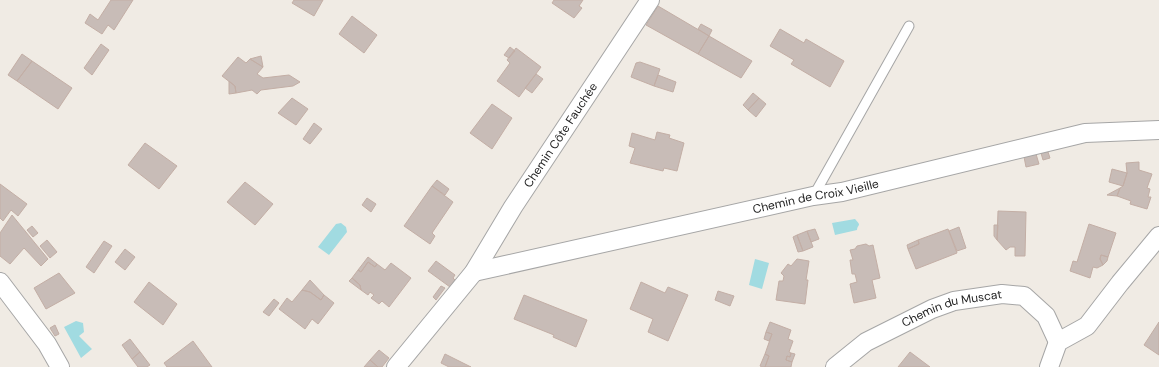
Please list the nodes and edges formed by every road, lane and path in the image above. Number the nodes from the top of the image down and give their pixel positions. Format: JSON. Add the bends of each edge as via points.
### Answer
{"nodes":[{"id":1,"x":648,"y":1,"type":"edge"},
{"id":2,"x":909,"y":26,"type":"dead end"},
{"id":3,"x":1159,"y":130,"type":"edge"},
{"id":4,"x":814,"y":196,"type":"junction"},
{"id":5,"x":1159,"y":236,"type":"edge"},
{"id":6,"x":474,"y":272,"type":"junction"},
{"id":7,"x":0,"y":282,"type":"edge"},
{"id":8,"x":1058,"y":342,"type":"junction"},
{"id":9,"x":60,"y":367,"type":"edge"},
{"id":10,"x":396,"y":367,"type":"edge"},
{"id":11,"x":835,"y":367,"type":"edge"},
{"id":12,"x":1049,"y":367,"type":"edge"}],
"edges":[{"from":1,"to":6,"type":"street","name":"Chemin Côte Fauchée","via":[[513,207]]},
{"from":2,"to":4,"type":"lane"},
{"from":3,"to":4,"type":"street","name":"Chemin de Croix Vieille","via":[[1085,134],[842,192]]},
{"from":4,"to":6,"type":"street","name":"Chemin de Croix Vieille"},
{"from":5,"to":8,"type":"street","via":[[1087,326]]},
{"from":6,"to":10,"type":"street","name":"Chemin Côte Fauchée"},
{"from":7,"to":9,"type":"street","via":[[47,344]]},
{"from":8,"to":11,"type":"street","name":"Chemin du Muscat","via":[[1046,316],[1024,296],[1002,294],[954,301],[932,309],[866,342]]},
{"from":8,"to":12,"type":"street"}]}
